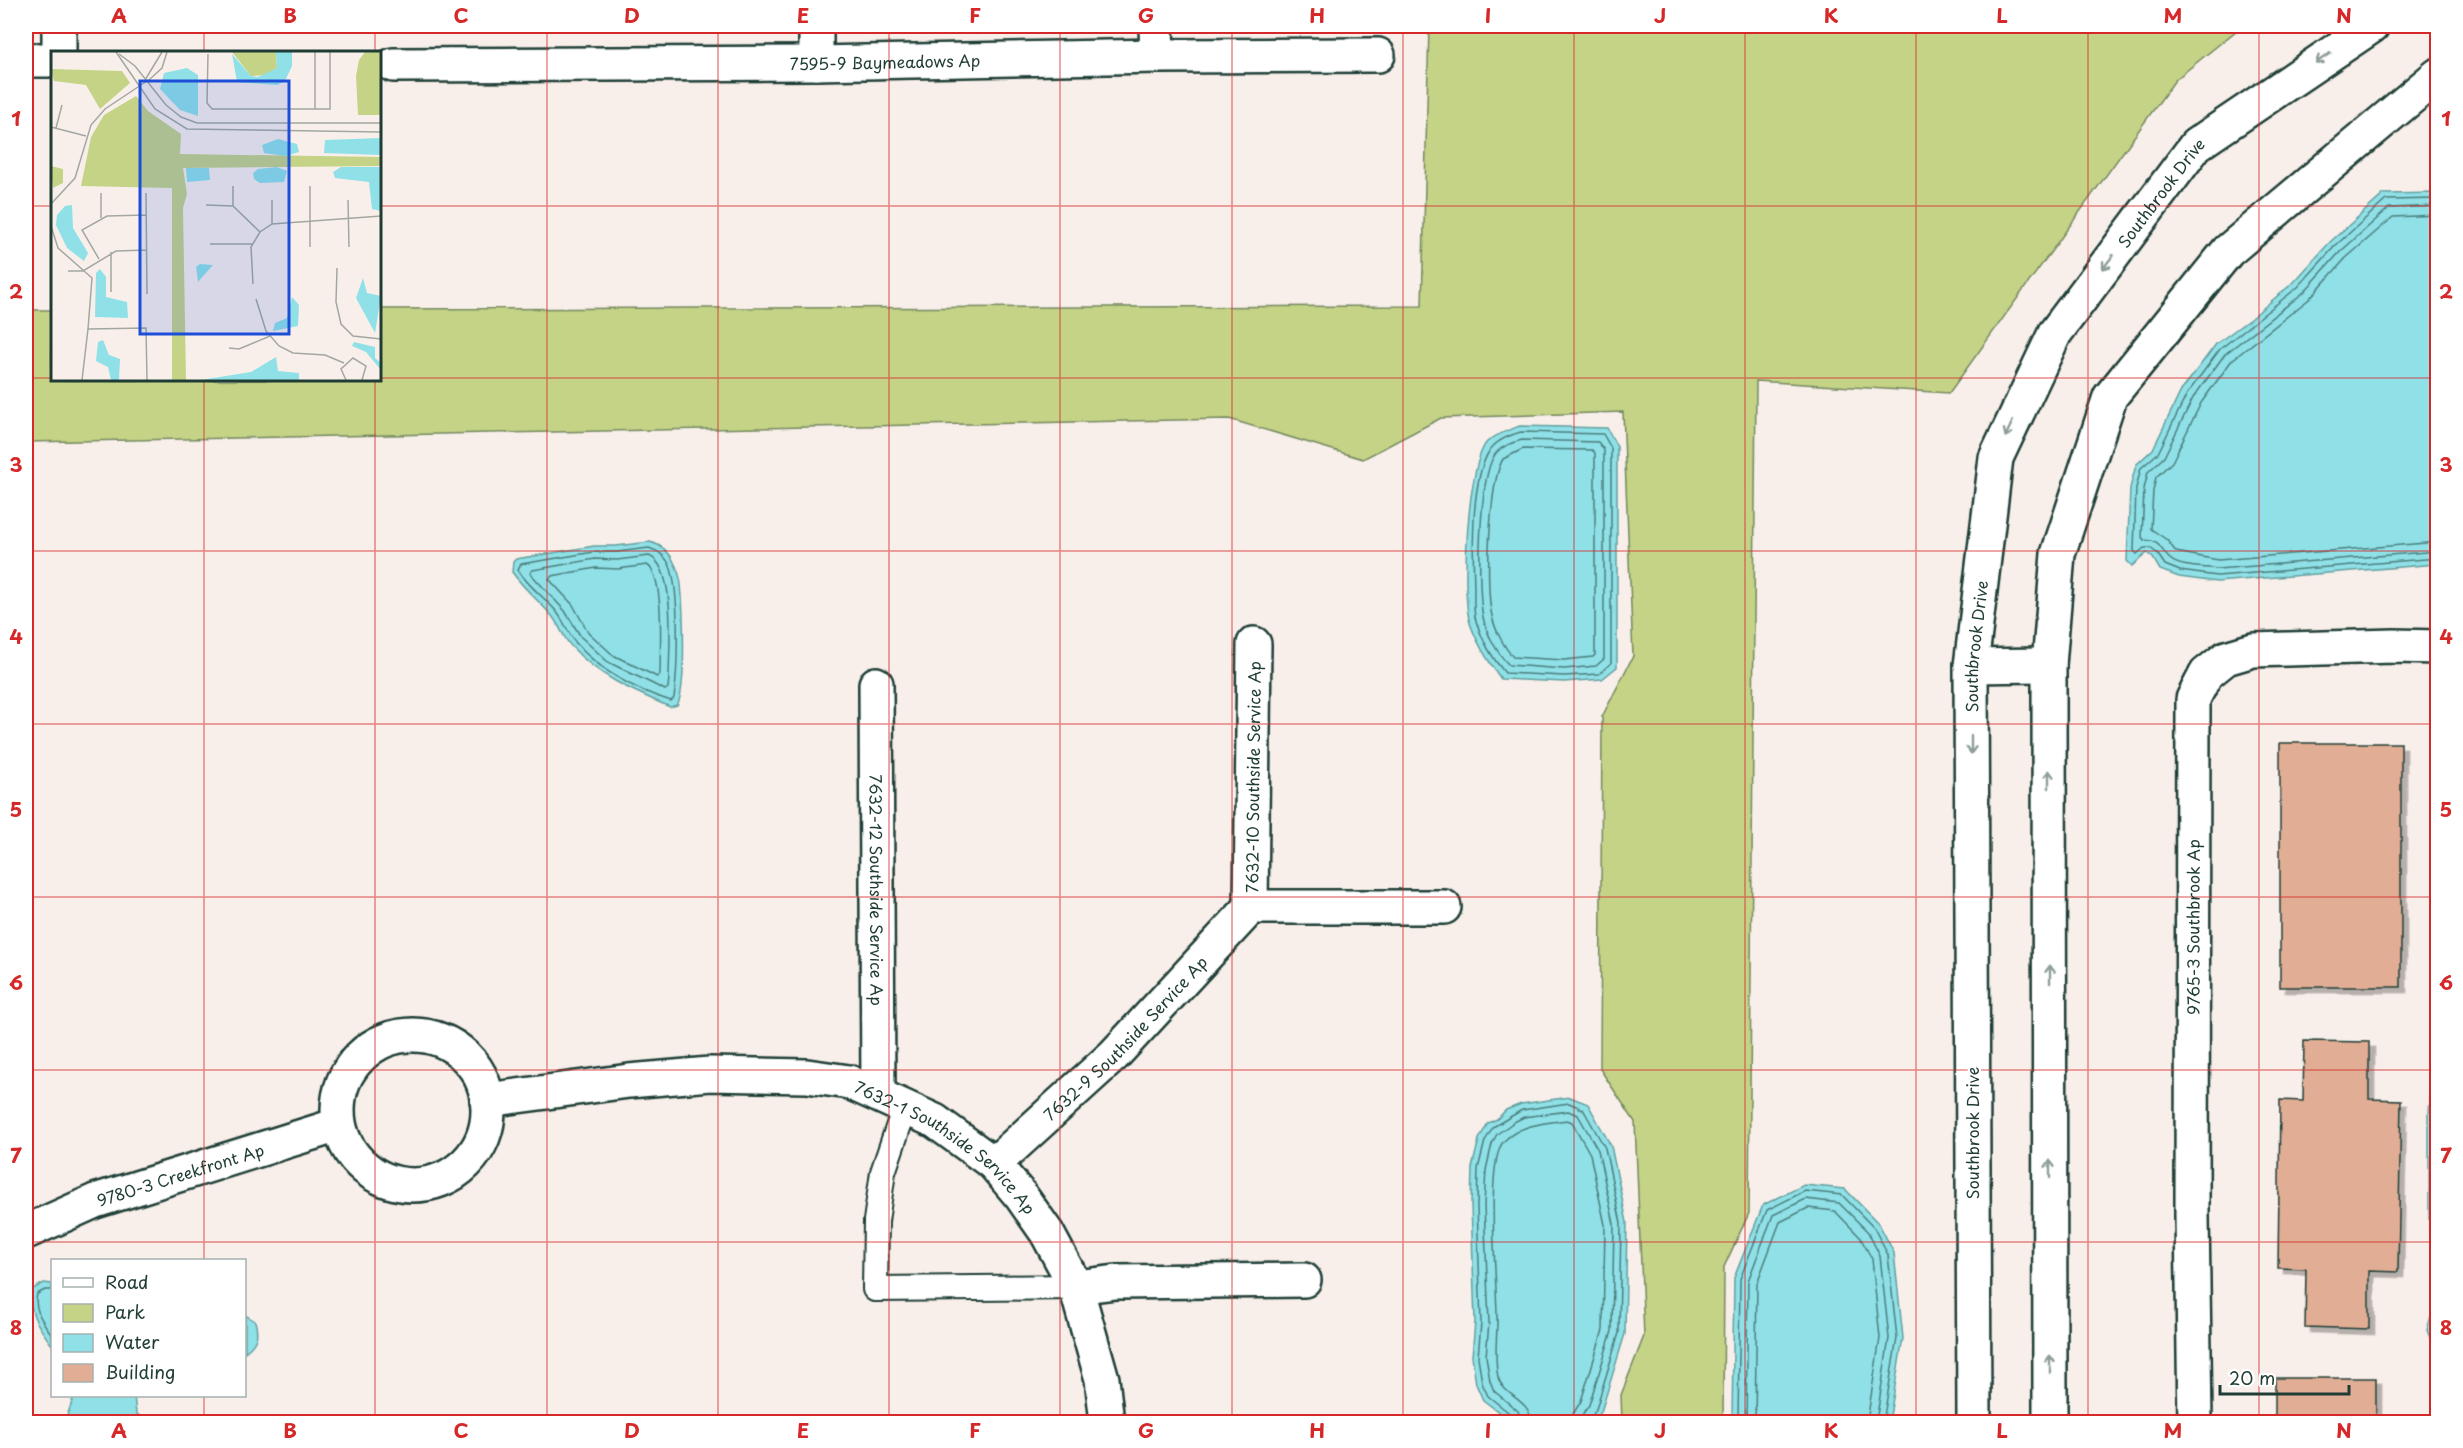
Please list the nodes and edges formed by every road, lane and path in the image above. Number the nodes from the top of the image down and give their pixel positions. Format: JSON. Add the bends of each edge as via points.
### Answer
{"nodes":[{"id":1,"x":59,"y":26,"type":"edge"},
{"id":2,"x":816,"y":26,"type":"edge"},
{"id":3,"x":2372,"y":26,"type":"edge"},
{"id":4,"x":1156,"y":41,"type":"edge"},
{"id":5,"x":59,"y":51,"type":"edge"},
{"id":6,"x":1378,"y":55,"type":"dead end"},
{"id":7,"x":26,"y":60,"type":"edge"},
{"id":8,"x":51,"y":60,"type":"edge"},
{"id":9,"x":816,"y":63,"type":"junction"},
{"id":10,"x":393,"y":65,"type":"dead end"},
{"id":11,"x":2438,"y":75,"type":"edge"},
{"id":12,"x":1254,"y":644,"type":"dead end"},
{"id":13,"x":2438,"y":648,"type":"edge"},
{"id":14,"x":2049,"y":665,"type":"junction"},
{"id":15,"x":1971,"y":666,"type":"junction"},
{"id":16,"x":876,"y":684,"type":"dead end"},
{"id":17,"x":1444,"y":907,"type":"dead end"},
{"id":18,"x":1251,"y":908,"type":"junction"},
{"id":19,"x":487,"y":1100,"type":"junction"},
{"id":20,"x":891,"y":1101,"type":"junction"},
{"id":21,"x":338,"y":1125,"type":"junction"},
{"id":22,"x":994,"y":1164,"type":"junction"},
{"id":23,"x":26,"y":1233,"type":"edge"},
{"id":24,"x":1304,"y":1280,"type":"dead end"},
{"id":25,"x":1076,"y":1287,"type":"junction"},
{"id":26,"x":1107,"y":1422,"type":"edge"},
{"id":27,"x":1974,"y":1422,"type":"edge"},
{"id":28,"x":2050,"y":1422,"type":"edge"},
{"id":29,"x":2195,"y":1422,"type":"edge"}],
"edges":[{"from":1,"to":5,"type":"street"},
{"from":2,"to":9,"type":"street"},
{"from":3,"to":15,"type":"street","name":"Southbrook Drive","one_way":true,"via":[[2196,145],[2055,333],[1996,458]]},
{"from":4,"to":6,"type":"street","name":"7595-9 Baymeadows Ap"},
{"from":4,"to":9,"type":"street","name":"7595-9 Baymeadows Ap"},
{"from":7,"to":8,"type":"street"},
{"from":9,"to":10,"type":"street","name":"7595-9 Baymeadows Ap"},
{"from":11,"to":14,"type":"street","via":[[2228,251],[2109,397],[2058,554]]},
{"from":12,"to":18,"type":"street","name":"7632-10 Southside Service Ap"},
{"from":13,"to":29,"type":"street","name":"9765-3 Southbrook Ap","via":[[2253,650],[2226,658],[2206,674],[2193,699]]},
{"from":14,"to":15,"type":"street"},
{"from":28,"to":14,"type":"street","one_way":true},
{"from":15,"to":27,"type":"street","name":"Southbrook Drive","one_way":true},
{"from":16,"to":20,"type":"street","name":"7632-12 Southside Service Ap"},
{"from":17,"to":18,"type":"street"},
{"from":18,"to":22,"type":"street","name":"7632-9 Southside Service Ap","via":[[1114,1055]]},
{"from":19,"to":20,"type":"street","name":"7632-1 Southside Service Ap","via":[[710,1074],[807,1076],[849,1083]]},
{"from":19,"to":21,"type":"street","via":[[487,1122],[470,1160],[435,1183],[410,1186],[386,1181],[363,1168],[348,1149]]},
{"from":19,"to":21,"type":"street","via":[[480,1078],[467,1058],[447,1044],[425,1036],[400,1035],[358,1058],[340,1093]]},
{"from":20,"to":22,"type":"street","name":"7632-1 Southside Service Ap","via":[[934,1121]]},
{"from":20,"to":25,"type":"lane","via":[[876,1221],[875,1289]]},
{"from":21,"to":23,"type":"street","name":"9780-3 Creekfront Ap","via":[[95,1201]]},
{"from":22,"to":25,"type":"street","name":"7632-1 Southside Service Ap","via":[[1047,1233]]},
{"from":24,"to":25,"type":"street","via":[[1116,1282]]},
{"from":25,"to":26,"type":"street","name":"7632-1 Southside Service Ap","via":[[1102,1379]]}]}
